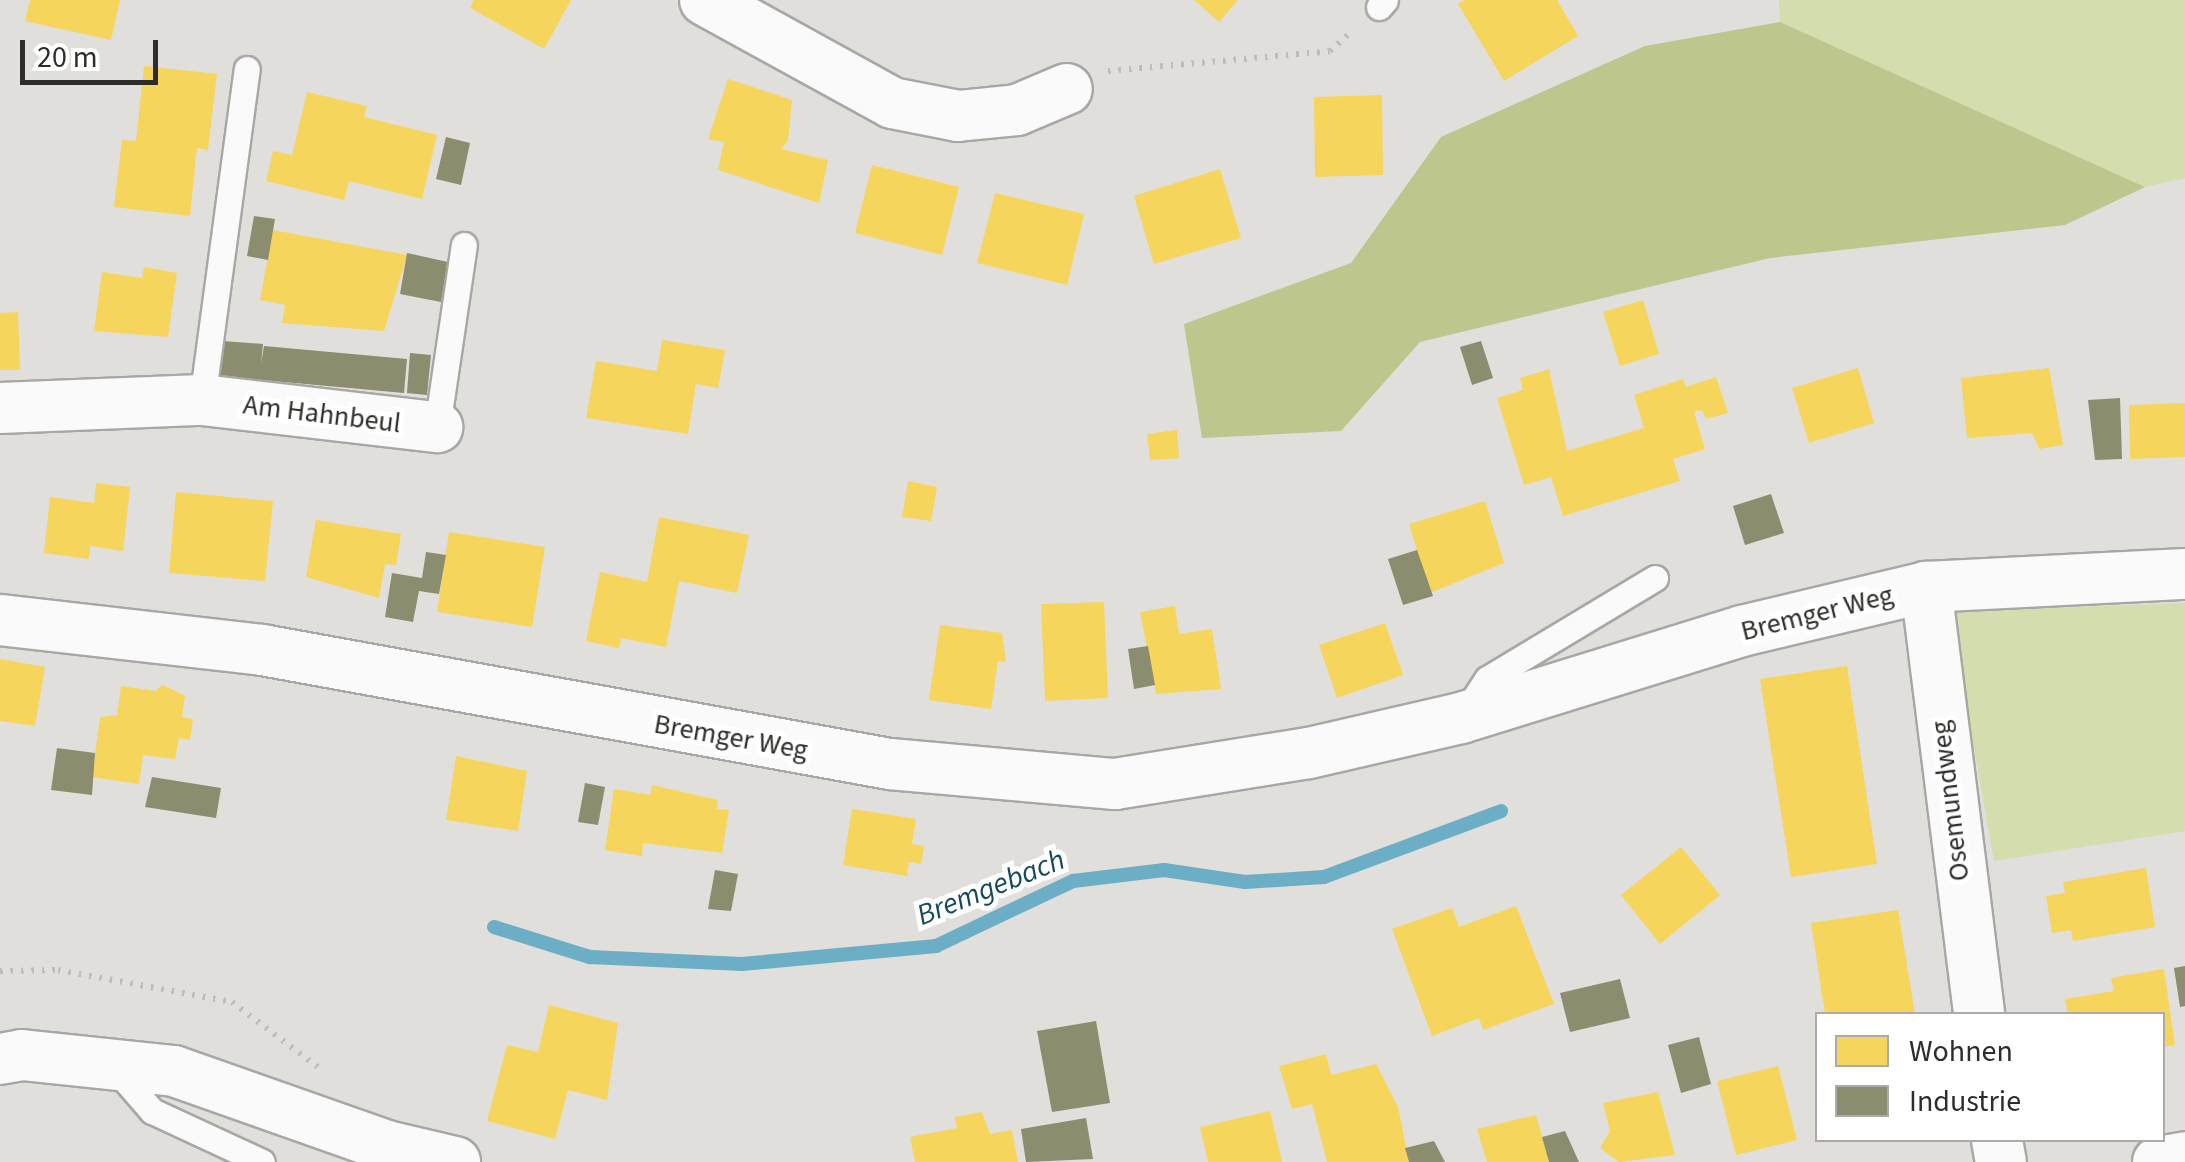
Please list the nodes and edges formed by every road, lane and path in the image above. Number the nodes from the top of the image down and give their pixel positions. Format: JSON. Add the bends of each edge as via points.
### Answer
{"nodes":[{"id":1,"x":705,"y":0,"type":"edge"},
{"id":2,"x":1382,"y":3,"type":"edge"},
{"id":3,"x":247,"y":69,"type":"dead end"},
{"id":4,"x":1081,"y":81,"type":"joint"},
{"id":5,"x":464,"y":245,"type":"dead end"},
{"id":6,"x":202,"y":400,"type":"junction"},
{"id":7,"x":0,"y":408,"type":"edge"},
{"id":8,"x":436,"y":427,"type":"joint"},
{"id":9,"x":2185,"y":574,"type":"edge"},
{"id":10,"x":1655,"y":578,"type":"dead end"},
{"id":11,"x":1926,"y":587,"type":"junction"},
{"id":12,"x":0,"y":620,"type":"edge"},
{"id":13,"x":1461,"y":718,"type":"junction"},
{"id":14,"x":0,"y":972,"type":"edge"},
{"id":15,"x":1979,"y":1012,"type":"edge"},
{"id":16,"x":0,"y":1059,"type":"edge"},
{"id":17,"x":110,"y":1062,"type":"junction"},
{"id":18,"x":334,"y":1080,"type":"dead end"},
{"id":19,"x":2185,"y":1157,"type":"edge"},
{"id":20,"x":262,"y":1162,"type":"edge"},
{"id":21,"x":455,"y":1162,"type":"edge"},
{"id":22,"x":2158,"y":1162,"type":"edge"}],
"edges":[{"from":1,"to":4,"type":"street","via":[[892,103],[958,116],[1017,110]]},
{"from":2,"to":4,"type":"path","via":[[1330,51]]},
{"from":3,"to":6,"type":"lane","name":"Am Hahnbeul"},
{"from":5,"to":8,"type":"lane","name":"Am Hahnbeul"},
{"from":6,"to":7,"type":"street","name":"Am Hahnbeul"},
{"from":6,"to":8,"type":"street","name":"Am Hahnbeul"},
{"from":9,"to":11,"type":"street","name":"Bremger Weg"},
{"from":10,"to":13,"type":"lane","via":[[1487,679]]},
{"from":11,"to":13,"type":"street","name":"Bremger Weg","via":[[1742,630]]},
{"from":11,"to":15,"type":"street","name":"Osemundweg"},
{"from":12,"to":13,"type":"street","name":"Bremger Weg","via":[[262,650],[890,764],[1115,784],[1309,753]]},
{"from":14,"to":18,"type":"path","via":[[58,970],[232,1002]]},
{"from":16,"to":17,"type":"street"},
{"from":17,"to":20,"type":"lane","via":[[152,1111]]},
{"from":17,"to":21,"type":"street","via":[[174,1071],[387,1146]]},
{"from":19,"to":22,"type":"street"}]}
